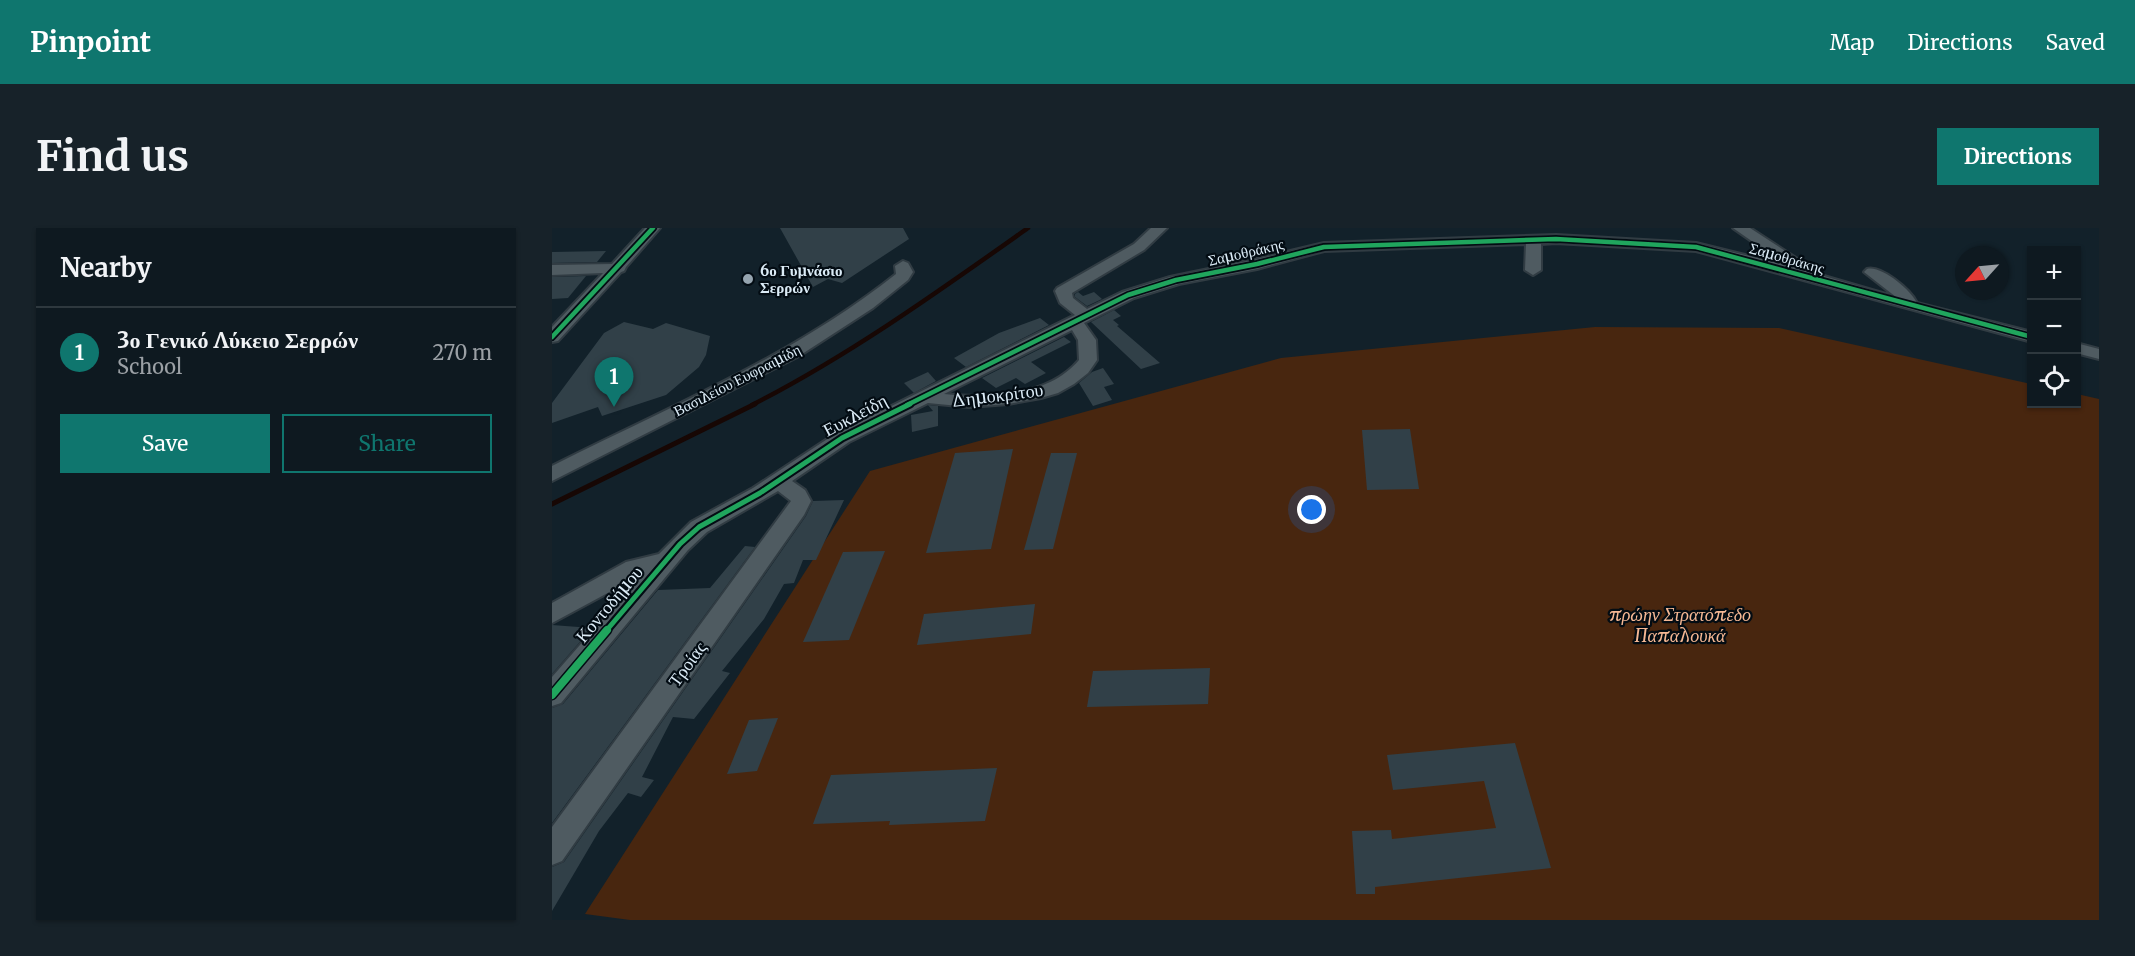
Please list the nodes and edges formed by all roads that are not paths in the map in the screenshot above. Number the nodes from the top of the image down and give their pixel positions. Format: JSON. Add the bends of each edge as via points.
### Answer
{"nodes":[{"id":1,"x":653,"y":228,"type":"edge"},
{"id":2,"x":1160,"y":228,"type":"edge"},
{"id":3,"x":1740,"y":228,"type":"edge"},
{"id":4,"x":1534,"y":240,"type":"junction"},
{"id":5,"x":1777,"y":260,"type":"junction"},
{"id":6,"x":903,"y":266,"type":"dead end"},
{"id":7,"x":619,"y":268,"type":"junction"},
{"id":8,"x":552,"y":270,"type":"edge"},
{"id":9,"x":1533,"y":270,"type":"dead end"},
{"id":10,"x":1872,"y":272,"type":"dead end"},
{"id":11,"x":1911,"y":306,"type":"junction"},
{"id":12,"x":1079,"y":318,"type":"junction"},
{"id":13,"x":2027,"y":336,"type":"edge"},
{"id":14,"x":552,"y":337,"type":"edge"},
{"id":15,"x":2081,"y":349,"type":"edge"},
{"id":16,"x":2099,"y":354,"type":"edge"},
{"id":17,"x":925,"y":396,"type":"junction"},
{"id":18,"x":552,"y":474,"type":"edge"},
{"id":19,"x":778,"y":481,"type":"junction"},
{"id":20,"x":667,"y":560,"type":"junction"},
{"id":21,"x":552,"y":614,"type":"edge"},
{"id":22,"x":552,"y":695,"type":"edge"},
{"id":23,"x":552,"y":851,"type":"edge"}],
"edges":[{"from":1,"to":7,"type":"street"},
{"from":2,"to":12,"type":"street","via":[[1139,247],[1063,291]]},
{"from":3,"to":5,"type":"street"},
{"from":4,"to":5,"type":"street","name":"Σαμοθράκης","via":[[1696,248]]},
{"from":4,"to":9,"type":"street"},
{"from":4,"to":12,"type":"street","name":"Σαμοθράκης","via":[[1315,248],[1149,286]]},
{"from":5,"to":11,"type":"street","name":"Σαμοθράκης","via":[[1816,278]]},
{"from":6,"to":18,"type":"street","name":"Βασιλείου Ευφραιμίδη","via":[[905,272],[892,286],[793,352]]},
{"from":7,"to":8,"type":"street"},
{"from":7,"to":14,"type":"street"},
{"from":10,"to":11,"type":"street","via":[[1903,294]]},
{"from":11,"to":13,"type":"street","name":"Σαμοθράκης"},
{"from":12,"to":17,"type":"street","name":"Ευκλείδη"},
{"from":12,"to":17,"type":"street","name":"Δημοκρίτου","via":[[1087,340],[1088,360],[1056,387],[990,400],[942,402]]},
{"from":15,"to":16,"type":"street"},
{"from":17,"to":19,"type":"street","name":"Ευκλείδη","via":[[835,442]]},
{"from":19,"to":20,"type":"street","name":"Ευκλείδη","via":[[699,527]]},
{"from":19,"to":23,"type":"street","name":"Τροίας","via":[[798,495],[801,501],[797,510]]},
{"from":20,"to":21,"type":"street","via":[[628,571]]},
{"from":20,"to":22,"type":"street","name":"Κοντοδήμου"}]}
